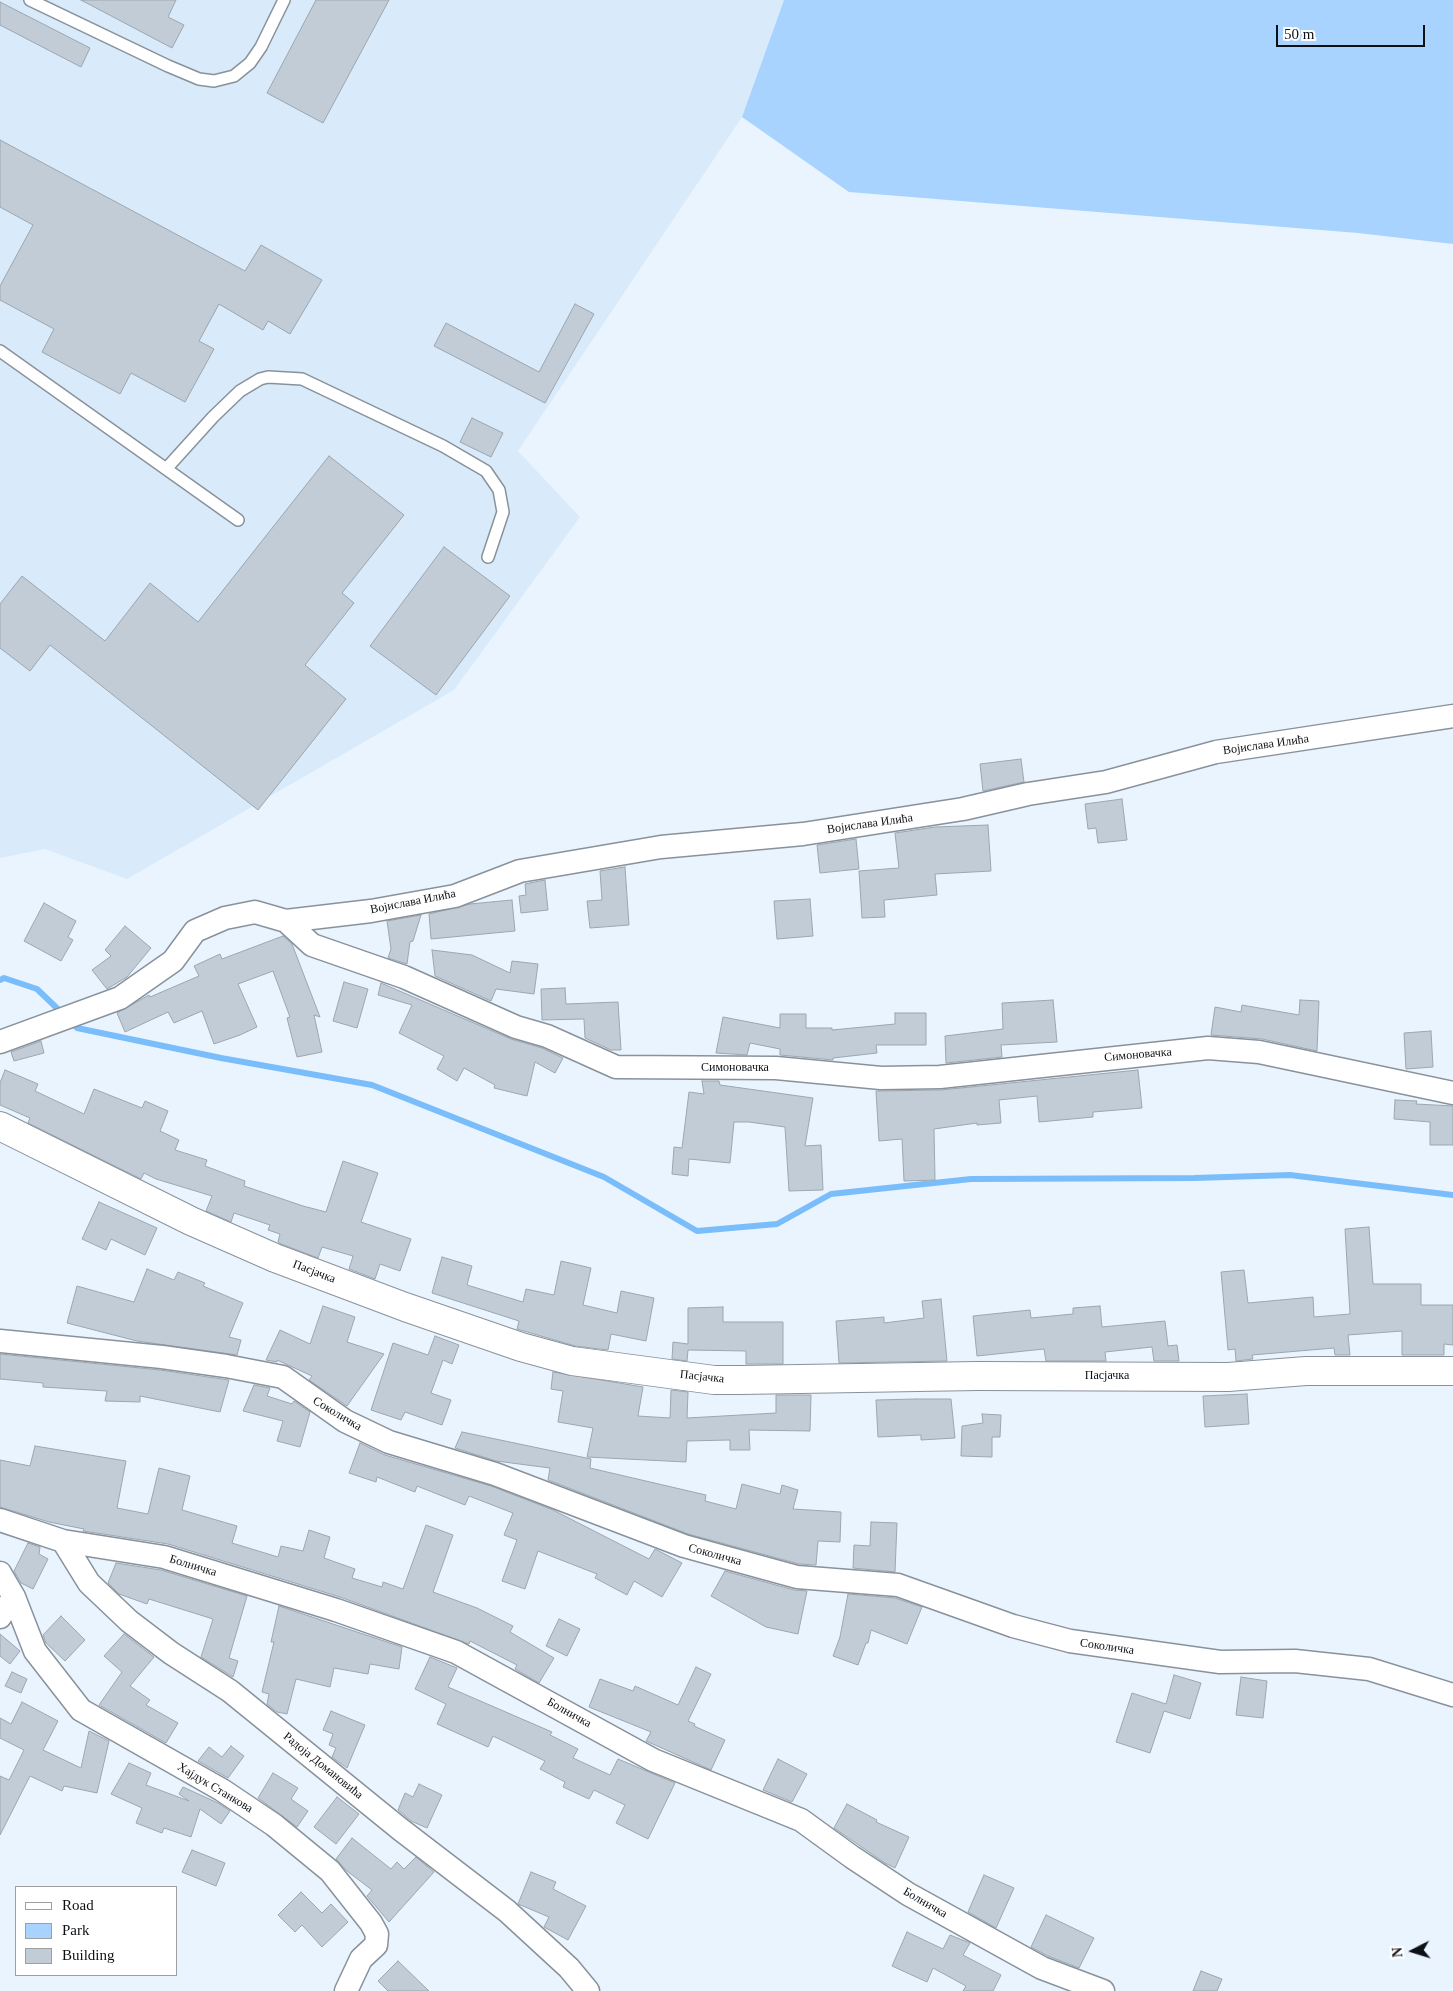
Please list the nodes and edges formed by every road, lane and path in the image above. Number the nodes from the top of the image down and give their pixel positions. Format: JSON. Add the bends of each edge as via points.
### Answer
{"nodes":[{"id":1,"x":30,"y":0,"type":"edge"},
{"id":2,"x":284,"y":0,"type":"edge"},
{"id":3,"x":0,"y":351,"type":"edge"},
{"id":4,"x":166,"y":469,"type":"junction"},
{"id":5,"x":238,"y":520,"type":"dead end"},
{"id":6,"x":488,"y":557,"type":"dead end"},
{"id":7,"x":1453,"y":716,"type":"edge"},
{"id":8,"x":286,"y":922,"type":"junction"},
{"id":9,"x":0,"y":1042,"type":"edge"},
{"id":10,"x":1453,"y":1093,"type":"edge"},
{"id":11,"x":0,"y":1126,"type":"edge"},
{"id":12,"x":0,"y":1341,"type":"edge"},
{"id":13,"x":1453,"y":1371,"type":"edge"},
{"id":14,"x":0,"y":1520,"type":"edge"},
{"id":15,"x":63,"y":1541,"type":"junction"},
{"id":16,"x":0,"y":1573,"type":"edge"},
{"id":17,"x":14,"y":1597,"type":"junction"},
{"id":18,"x":0,"y":1617,"type":"edge"},
{"id":19,"x":1453,"y":1695,"type":"edge"},
{"id":20,"x":346,"y":1991,"type":"edge"},
{"id":21,"x":588,"y":1991,"type":"edge"},
{"id":22,"x":1103,"y":1991,"type":"edge"}],
"edges":[{"from":1,"to":2,"type":"lane","via":[[168,66],[207,81],[225,80],[250,63]]},
{"from":3,"to":4,"type":"lane"},
{"from":4,"to":5,"type":"lane"},
{"from":4,"to":6,"type":"lane","via":[[240,391],[260,379],[302,379],[443,446],[486,471],[498,490],[502,512]]},
{"from":7,"to":8,"type":"street","name":"Војислава Илића","via":[[1216,752],[1106,782],[1028,794],[963,809],[803,834],[661,847],[520,871],[455,896]]},
{"from":8,"to":9,"type":"street","name":"Симоновачка","via":[[255,912],[225,918],[195,931],[173,961],[120,998]]},
{"from":8,"to":10,"type":"street","name":"Симоновачка","via":[[312,945],[404,976],[516,1027],[547,1036],[616,1067],[776,1068],[881,1078],[940,1077],[1208,1048],[1259,1052]]},
{"from":11,"to":13,"type":"main road","name":"Пасјачка","via":[[192,1221],[275,1258],[521,1347],[572,1361],[714,1380],[969,1376],[1228,1377],[1316,1371]]},
{"from":12,"to":19,"type":"street","name":"Соколичка","via":[[162,1357],[283,1377],[345,1421],[389,1442],[520,1483],[684,1546],[797,1577],[898,1586],[1013,1626],[1070,1641],[1220,1662],[1295,1661],[1369,1669]]},
{"from":14,"to":15,"type":"street","name":"Болничка"},
{"from":15,"to":21,"type":"street","name":"Радоја Домановића","via":[[88,1583],[129,1621],[171,1653],[230,1690],[506,1911],[569,1968]]},
{"from":15,"to":22,"type":"street","name":"Болничка","via":[[164,1557],[336,1610],[456,1652],[653,1760],[801,1820],[908,1894],[1042,1968]]},
{"from":16,"to":17,"type":"street","name":"Хајдук Станкова"},
{"from":17,"to":18,"type":"street"},
{"from":17,"to":20,"type":"street","name":"Хајдук Станкова","via":[[35,1652],[81,1710],[222,1790],[274,1825],[330,1871],[376,1934],[376,1945],[362,1959]]}]}
